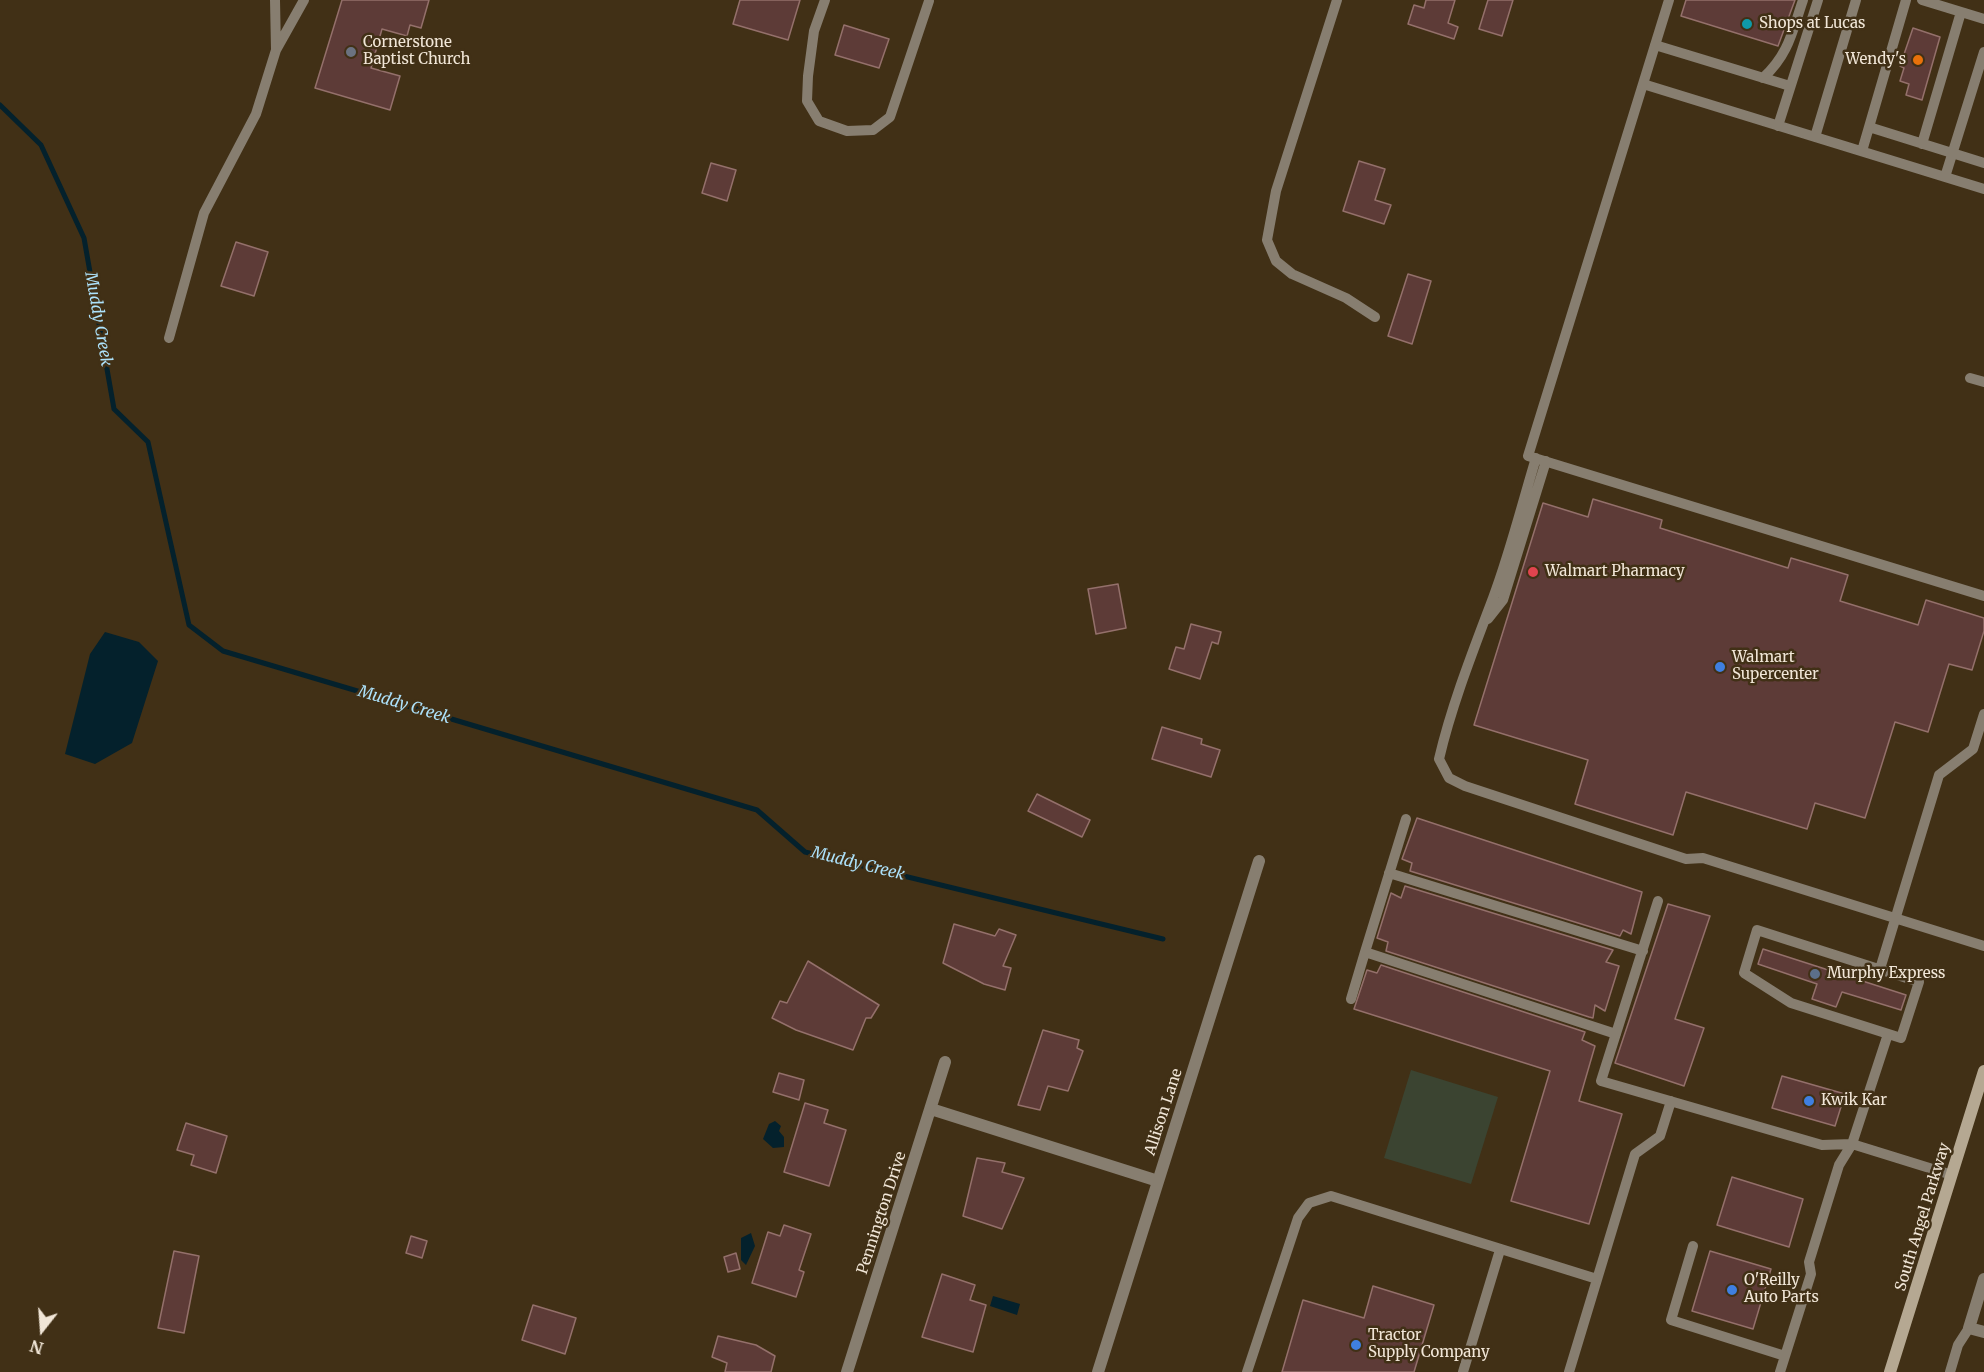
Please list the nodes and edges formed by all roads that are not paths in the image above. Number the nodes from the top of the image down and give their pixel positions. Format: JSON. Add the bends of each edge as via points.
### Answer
{"nodes":[{"id":1,"x":275,"y":0,"type":"edge"},
{"id":2,"x":304,"y":0,"type":"edge"},
{"id":3,"x":825,"y":0,"type":"edge"},
{"id":4,"x":928,"y":0,"type":"edge"},
{"id":5,"x":1337,"y":0,"type":"edge"},
{"id":6,"x":1669,"y":0,"type":"edge"},
{"id":7,"x":1803,"y":0,"type":"edge"},
{"id":8,"x":1818,"y":0,"type":"edge"},
{"id":9,"x":1856,"y":0,"type":"edge"},
{"id":10,"x":1906,"y":0,"type":"edge"},
{"id":11,"x":1922,"y":0,"type":"edge"},
{"id":12,"x":1961,"y":12,"type":"junction"},
{"id":13,"x":1984,"y":19,"type":"edge"},
{"id":14,"x":1655,"y":45,"type":"junction"},
{"id":15,"x":276,"y":50,"type":"junction"},
{"id":16,"x":1984,"y":52,"type":"edge"},
{"id":17,"x":1763,"y":78,"type":"junction"},
{"id":18,"x":1643,"y":84,"type":"junction"},
{"id":19,"x":1790,"y":86,"type":"junction"},
{"id":20,"x":1778,"y":126,"type":"junction"},
{"id":21,"x":1869,"y":127,"type":"junction"},
{"id":22,"x":1815,"y":137,"type":"junction"},
{"id":23,"x":1922,"y":144,"type":"junction"},
{"id":24,"x":1862,"y":152,"type":"junction"},
{"id":25,"x":1953,"y":154,"type":"junction"},
{"id":26,"x":1984,"y":163,"type":"edge"},
{"id":27,"x":1945,"y":177,"type":"junction"},
{"id":28,"x":1984,"y":189,"type":"edge"},
{"id":29,"x":1375,"y":317,"type":"dead end"},
{"id":30,"x":169,"y":338,"type":"dead end"},
{"id":31,"x":1970,"y":378,"type":"dead end"},
{"id":32,"x":1984,"y":382,"type":"edge"},
{"id":33,"x":1541,"y":460,"type":"junction"},
{"id":34,"x":1984,"y":596,"type":"edge"},
{"id":35,"x":1984,"y":714,"type":"edge"},
{"id":36,"x":1406,"y":819,"type":"dead end"},
{"id":37,"x":1259,"y":861,"type":"dead end"},
{"id":38,"x":1389,"y":873,"type":"junction"},
{"id":39,"x":1658,"y":901,"type":"dead end"},
{"id":40,"x":1896,"y":919,"type":"junction"},
{"id":41,"x":1984,"y":946,"type":"edge"},
{"id":42,"x":1642,"y":951,"type":"junction"},
{"id":43,"x":1365,"y":952,"type":"junction"},
{"id":44,"x":1880,"y":969,"type":"junction"},
{"id":45,"x":1351,"y":999,"type":"dead end"},
{"id":46,"x":1616,"y":1034,"type":"junction"},
{"id":47,"x":1888,"y":1034,"type":"junction"},
{"id":48,"x":945,"y":1062,"type":"dead end"},
{"id":49,"x":1984,"y":1071,"type":"edge"},
{"id":50,"x":1671,"y":1101,"type":"junction"},
{"id":51,"x":931,"y":1109,"type":"junction"},
{"id":52,"x":1852,"y":1144,"type":"junction"},
{"id":53,"x":1952,"y":1175,"type":"junction"},
{"id":54,"x":1158,"y":1181,"type":"junction"},
{"id":55,"x":1693,"y":1246,"type":"dead end"},
{"id":56,"x":1500,"y":1250,"type":"junction"},
{"id":57,"x":1597,"y":1279,"type":"junction"},
{"id":58,"x":1984,"y":1279,"type":"edge"},
{"id":59,"x":1969,"y":1328,"type":"junction"},
{"id":60,"x":1984,"y":1332,"type":"edge"},
{"id":61,"x":1785,"y":1356,"type":"junction"},
{"id":62,"x":847,"y":1372,"type":"edge"},
{"id":63,"x":1098,"y":1372,"type":"edge"},
{"id":64,"x":1247,"y":1372,"type":"edge"},
{"id":65,"x":1463,"y":1372,"type":"edge"},
{"id":66,"x":1569,"y":1372,"type":"edge"},
{"id":67,"x":1780,"y":1372,"type":"edge"},
{"id":68,"x":1890,"y":1372,"type":"edge"},
{"id":69,"x":1950,"y":1372,"type":"edge"}],
"edges":[{"from":1,"to":15,"type":"lane"},
{"from":2,"to":15,"type":"lane"},
{"from":3,"to":4,"type":"lane","via":[[814,31],[807,101],[819,121],[848,130],[873,130],[890,117]]},
{"from":5,"to":29,"type":"lane","via":[[1276,191],[1267,240],[1276,261],[1292,274],[1346,298]]},
{"from":6,"to":14,"type":"lane"},
{"from":7,"to":17,"type":"lane","via":[[1786,52]]},
{"from":8,"to":19,"type":"lane"},
{"from":9,"to":22,"type":"lane"},
{"from":10,"to":21,"type":"lane"},
{"from":11,"to":12,"type":"lane"},
{"from":12,"to":13,"type":"lane"},
{"from":12,"to":23,"type":"lane"},
{"from":14,"to":17,"type":"lane"},
{"from":14,"to":18,"type":"lane"},
{"from":15,"to":30,"type":"lane","via":[[256,114],[204,213]]},
{"from":16,"to":25,"type":"lane"},
{"from":17,"to":19,"type":"lane"},
{"from":18,"to":20,"type":"lane"},
{"from":18,"to":33,"type":"lane","via":[[1528,456]]},
{"from":19,"to":20,"type":"lane"},
{"from":20,"to":22,"type":"lane"},
{"from":21,"to":23,"type":"lane"},
{"from":21,"to":24,"type":"lane"},
{"from":22,"to":24,"type":"lane"},
{"from":23,"to":25,"type":"lane"},
{"from":24,"to":27,"type":"lane"},
{"from":25,"to":26,"type":"lane"},
{"from":25,"to":27,"type":"lane"},
{"from":27,"to":28,"type":"lane"},
{"from":31,"to":32,"type":"lane"},
{"from":33,"to":34,"type":"lane"},
{"from":33,"to":40,"type":"lane","via":[[1503,600],[1480,628],[1439,759],[1449,778],[1686,859],[1703,858]]},
{"from":35,"to":40,"type":"lane","via":[[1973,749],[1939,775]]},
{"from":36,"to":38,"type":"lane"},
{"from":37,"to":54,"type":"street","name":"Allison Lane"},
{"from":38,"to":42,"type":"lane"},
{"from":38,"to":43,"type":"lane"},
{"from":39,"to":42,"type":"lane"},
{"from":40,"to":41,"type":"lane"},
{"from":40,"to":44,"type":"lane"},
{"from":42,"to":46,"type":"lane"},
{"from":43,"to":45,"type":"lane"},
{"from":43,"to":46,"type":"lane"},
{"from":44,"to":47,"type":"lane","via":[[1919,982],[1901,1038]]},
{"from":44,"to":47,"type":"lane","via":[[1757,930],[1744,973],[1791,1003]]},
{"from":46,"to":50,"type":"lane","via":[[1601,1081]]},
{"from":47,"to":52,"type":"lane"},
{"from":48,"to":51,"type":"street","name":"Pennington Drive"},
{"from":49,"to":53,"type":"main road","name":"South Angel Parkway"},
{"from":50,"to":52,"type":"lane","via":[[1822,1145]]},
{"from":50,"to":57,"type":"lane","via":[[1660,1136],[1635,1154]]},
{"from":51,"to":54,"type":"street"},
{"from":51,"to":62,"type":"street","name":"Pennington Drive"},
{"from":52,"to":53,"type":"lane"},
{"from":52,"to":61,"type":"lane","via":[[1839,1165]]},
{"from":53,"to":68,"type":"main road","name":"South Angel Parkway"},
{"from":54,"to":63,"type":"street","name":"Allison Lane"},
{"from":55,"to":61,"type":"lane","via":[[1671,1320]]},
{"from":56,"to":57,"type":"lane"},
{"from":56,"to":64,"type":"lane","via":[[1331,1196],[1309,1203],[1298,1218]]},
{"from":56,"to":65,"type":"lane"},
{"from":57,"to":66,"type":"lane"},
{"from":58,"to":59,"type":"street"},
{"from":59,"to":60,"type":"street"},
{"from":59,"to":69,"type":"lane","via":[[1958,1345]]},
{"from":61,"to":67,"type":"lane"}]}
